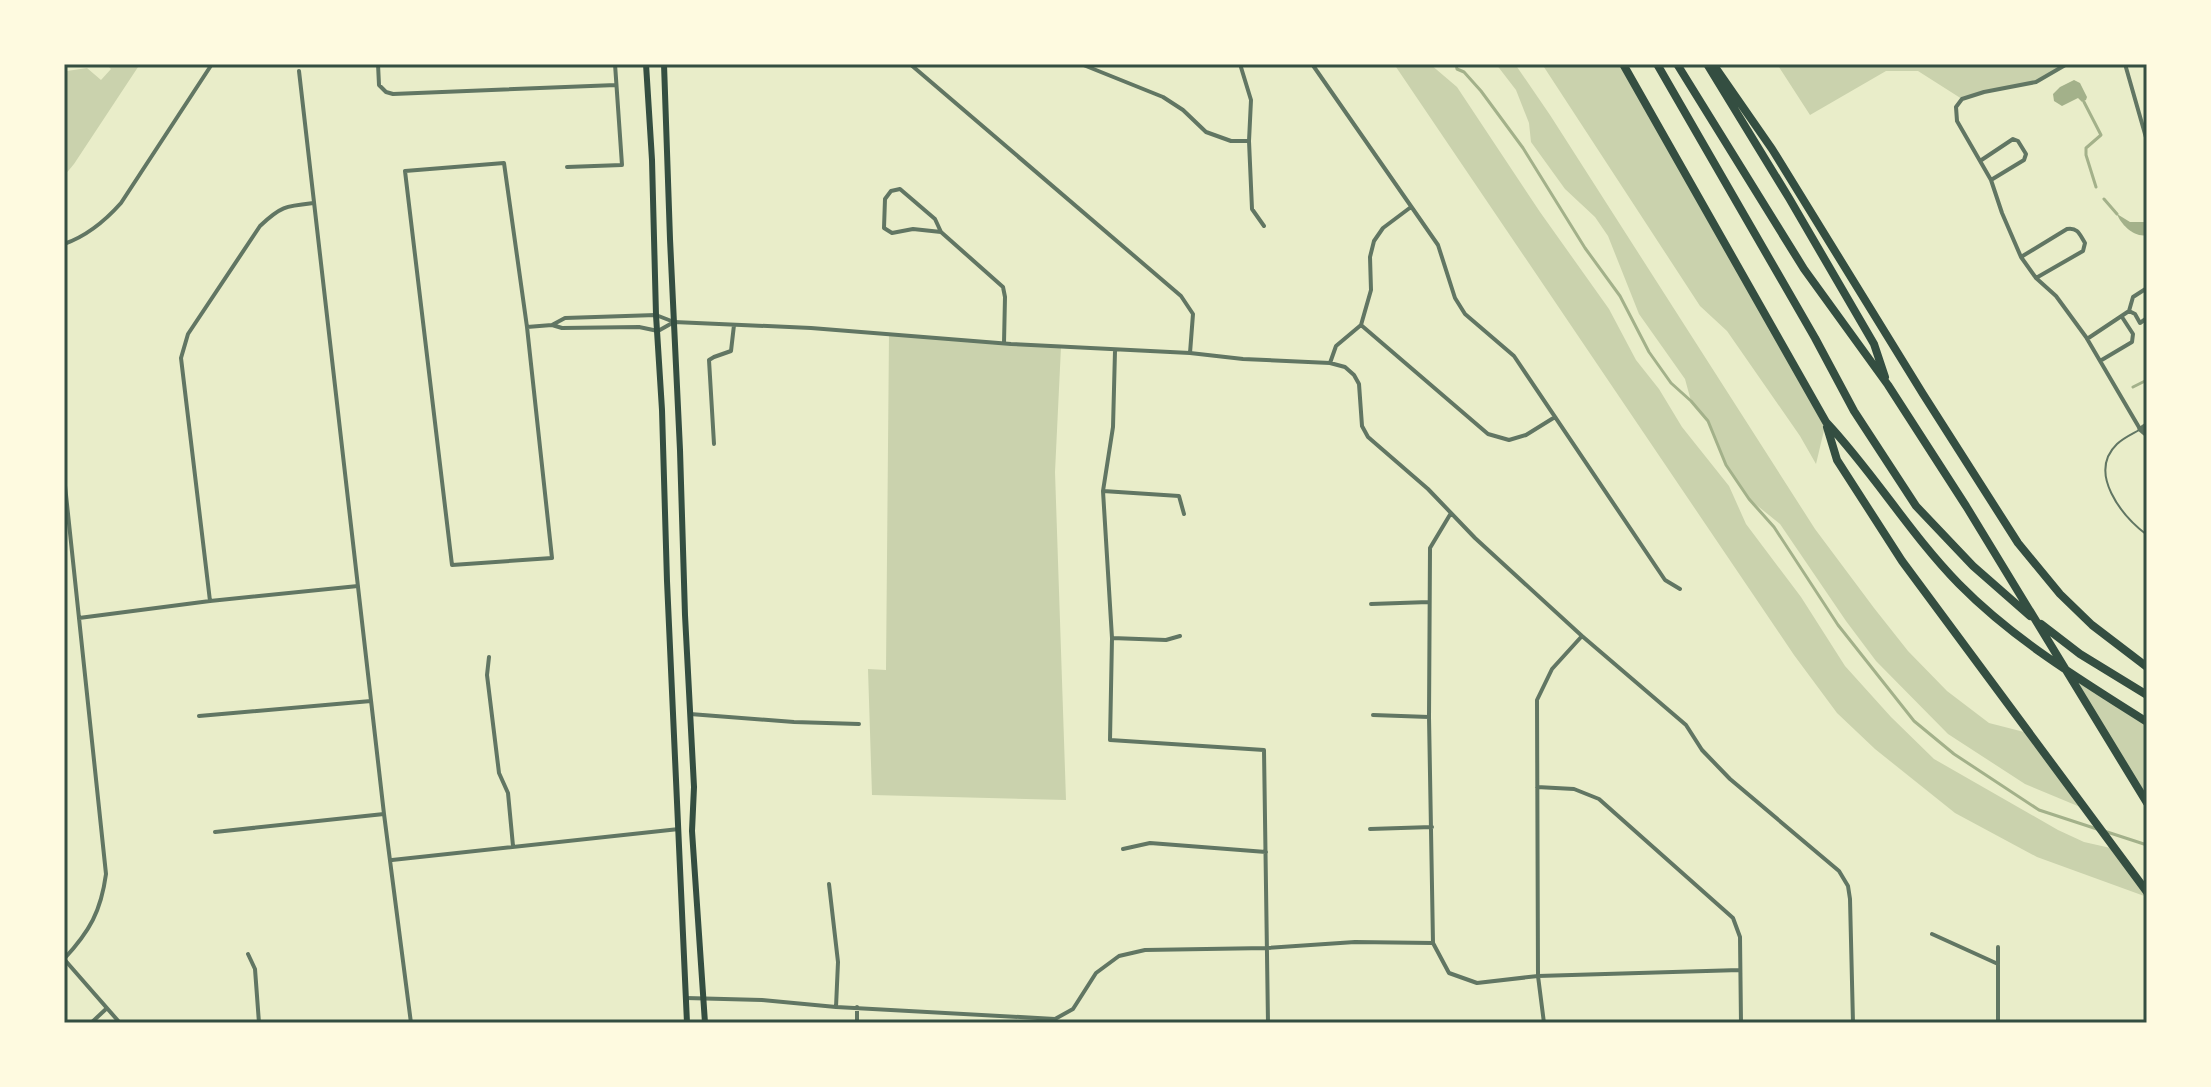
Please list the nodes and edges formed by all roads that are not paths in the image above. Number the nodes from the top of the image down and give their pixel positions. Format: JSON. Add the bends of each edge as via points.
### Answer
{"nodes":[{"id":1,"x":212,"y":64,"type":"edge"},
{"id":2,"x":378,"y":64,"type":"edge"},
{"id":3,"x":615,"y":64,"type":"edge"},
{"id":4,"x":646,"y":64,"type":"edge"},
{"id":5,"x":664,"y":64,"type":"edge"},
{"id":6,"x":910,"y":64,"type":"edge"},
{"id":7,"x":1081,"y":64,"type":"edge"},
{"id":8,"x":1240,"y":64,"type":"edge"},
{"id":9,"x":1312,"y":64,"type":"edge"},
{"id":10,"x":1623,"y":64,"type":"edge"},
{"id":11,"x":1657,"y":64,"type":"edge"},
{"id":12,"x":1677,"y":64,"type":"edge"},
{"id":13,"x":1707,"y":64,"type":"edge"},
{"id":14,"x":1713,"y":64,"type":"edge"},
{"id":15,"x":2067,"y":64,"type":"edge"},
{"id":16,"x":2125,"y":64,"type":"edge"},
{"id":17,"x":299,"y":71,"type":"dead end"},
{"id":18,"x":616,"y":85,"type":"junction"},
{"id":19,"x":1249,"y":141,"type":"junction"},
{"id":20,"x":2147,"y":141,"type":"edge"},
{"id":21,"x":1980,"y":161,"type":"junction"},
{"id":22,"x":567,"y":167,"type":"dead end"},
{"id":23,"x":1991,"y":180,"type":"junction"},
{"id":24,"x":314,"y":203,"type":"junction"},
{"id":25,"x":1411,"y":207,"type":"junction"},
{"id":26,"x":1264,"y":226,"type":"dead end"},
{"id":27,"x":941,"y":232,"type":"junction"},
{"id":28,"x":64,"y":244,"type":"edge"},
{"id":29,"x":2021,"y":257,"type":"junction"},
{"id":30,"x":2036,"y":278,"type":"junction"},
{"id":31,"x":2147,"y":288,"type":"edge"},
{"id":32,"x":2129,"y":311,"type":"junction"},
{"id":33,"x":656,"y":315,"type":"junction"},
{"id":34,"x":2122,"y":317,"type":"junction"},
{"id":35,"x":2147,"y":318,"type":"edge"},
{"id":36,"x":674,"y":322,"type":"junction"},
{"id":37,"x":552,"y":325,"type":"junction"},
{"id":38,"x":734,"y":325,"type":"junction"},
{"id":39,"x":1361,"y":325,"type":"junction"},
{"id":40,"x":527,"y":327,"type":"junction"},
{"id":41,"x":658,"y":331,"type":"junction"},
{"id":42,"x":2087,"y":339,"type":"junction"},
{"id":43,"x":1004,"y":343,"type":"junction"},
{"id":44,"x":1115,"y":351,"type":"junction"},
{"id":45,"x":1190,"y":353,"type":"junction"},
{"id":46,"x":2099,"y":361,"type":"junction"},
{"id":47,"x":1330,"y":363,"type":"junction"},
{"id":48,"x":1888,"y":385,"type":"junction"},
{"id":49,"x":1555,"y":417,"type":"junction"},
{"id":50,"x":1826,"y":422,"type":"junction"},
{"id":51,"x":2147,"y":424,"type":"edge"},
{"id":52,"x":2140,"y":429,"type":"junction"},
{"id":53,"x":2147,"y":435,"type":"edge"},
{"id":54,"x":714,"y":444,"type":"dead end"},
{"id":55,"x":64,"y":476,"type":"edge"},
{"id":56,"x":1103,"y":491,"type":"junction"},
{"id":57,"x":1451,"y":513,"type":"junction"},
{"id":58,"x":1184,"y":514,"type":"dead end"},
{"id":59,"x":2147,"y":535,"type":"edge"},
{"id":60,"x":358,"y":586,"type":"junction"},
{"id":61,"x":1680,"y":589,"type":"dead end"},
{"id":62,"x":210,"y":601,"type":"junction"},
{"id":63,"x":1430,"y":602,"type":"junction"},
{"id":64,"x":1371,"y":604,"type":"dead end"},
{"id":65,"x":79,"y":618,"type":"junction"},
{"id":66,"x":1180,"y":636,"type":"dead end"},
{"id":67,"x":1582,"y":636,"type":"junction"},
{"id":68,"x":1112,"y":638,"type":"junction"},
{"id":69,"x":489,"y":657,"type":"dead end"},
{"id":70,"x":2147,"y":667,"type":"edge"},
{"id":71,"x":2147,"y":695,"type":"edge"},
{"id":72,"x":371,"y":701,"type":"junction"},
{"id":73,"x":690,"y":714,"type":"junction"},
{"id":74,"x":1373,"y":715,"type":"dead end"},
{"id":75,"x":199,"y":716,"type":"dead end"},
{"id":76,"x":1429,"y":717,"type":"junction"},
{"id":77,"x":2147,"y":722,"type":"edge"},
{"id":78,"x":859,"y":724,"type":"dead end"},
{"id":79,"x":1537,"y":787,"type":"junction"},
{"id":80,"x":2147,"y":803,"type":"edge"},
{"id":81,"x":384,"y":814,"type":"junction"},
{"id":82,"x":1432,"y":827,"type":"junction"},
{"id":83,"x":679,"y":829,"type":"junction"},
{"id":84,"x":1370,"y":829,"type":"dead end"},
{"id":85,"x":215,"y":832,"type":"dead end"},
{"id":86,"x":513,"y":846,"type":"junction"},
{"id":87,"x":1123,"y":849,"type":"dead end"},
{"id":88,"x":1266,"y":852,"type":"junction"},
{"id":89,"x":392,"y":860,"type":"junction"},
{"id":90,"x":829,"y":884,"type":"dead end"},
{"id":91,"x":2147,"y":892,"type":"edge"},
{"id":92,"x":1932,"y":934,"type":"dead end"},
{"id":93,"x":1433,"y":943,"type":"junction"},
{"id":94,"x":1998,"y":947,"type":"dead end"},
{"id":95,"x":1267,"y":948,"type":"junction"},
{"id":96,"x":248,"y":954,"type":"dead end"},
{"id":97,"x":64,"y":959,"type":"edge"},
{"id":98,"x":1998,"y":964,"type":"junction"},
{"id":99,"x":1740,"y":970,"type":"junction"},
{"id":100,"x":1538,"y":976,"type":"junction"},
{"id":101,"x":704,"y":997,"type":"junction"},
{"id":102,"x":686,"y":998,"type":"junction"},
{"id":103,"x":836,"y":1007,"type":"junction"},
{"id":104,"x":857,"y":1007,"type":"junction"},
{"id":105,"x":106,"y":1009,"type":"junction"},
{"id":106,"x":91,"y":1023,"type":"edge"},
{"id":107,"x":120,"y":1023,"type":"edge"},
{"id":108,"x":259,"y":1023,"type":"edge"},
{"id":109,"x":411,"y":1023,"type":"edge"},
{"id":110,"x":687,"y":1023,"type":"edge"},
{"id":111,"x":705,"y":1023,"type":"edge"},
{"id":112,"x":857,"y":1023,"type":"edge"},
{"id":113,"x":1268,"y":1023,"type":"edge"},
{"id":114,"x":1544,"y":1023,"type":"edge"},
{"id":115,"x":1741,"y":1023,"type":"edge"},
{"id":116,"x":1853,"y":1023,"type":"edge"},
{"id":117,"x":1998,"y":1023,"type":"edge"}],
"edges":[{"from":1,"to":28,"type":"street","via":[[121,203],[93,229]]},
{"from":2,"to":18,"type":"street","via":[[379,85],[393,94]]},
{"from":3,"to":18,"type":"street"},
{"from":4,"to":33,"type":"main road"},
{"from":5,"to":36,"type":"main road"},
{"from":6,"to":45,"type":"street","via":[[1181,296],[1193,314]]},
{"from":7,"to":19,"type":"street","via":[[1163,97],[1206,132]]},
{"from":8,"to":19,"type":"street","via":[[1251,100]]},
{"from":9,"to":25,"type":"street"},
{"from":10,"to":50,"type":"highway"},
{"from":11,"to":71,"type":"highway","via":[[1854,411],[1916,506],[2025,611],[2080,654]]},
{"from":12,"to":48,"type":"highway","via":[[1804,269]]},
{"from":13,"to":48,"type":"highway","via":[[1874,344]]},
{"from":14,"to":70,"type":"highway","via":[[1772,149],[2018,543],[2092,625]]},
{"from":15,"to":21,"type":"street","via":[[2036,82],[1962,99],[1956,107],[1957,121]]},
{"from":16,"to":20,"type":"street"},
{"from":17,"to":24,"type":"street"},
{"from":18,"to":22,"type":"street","via":[[622,165]]},
{"from":19,"to":26,"type":"street","via":[[1252,209]]},
{"from":21,"to":23,"type":"street"},
{"from":21,"to":23,"type":"street","via":[[2013,139],[2026,154]]},
{"from":23,"to":29,"type":"street"},
{"from":24,"to":60,"type":"street"},
{"from":24,"to":62,"type":"street","via":[[286,206],[260,226],[183,348]]},
{"from":25,"to":39,"type":"street","via":[[1374,241],[1371,290]]},
{"from":25,"to":49,"type":"street","via":[[1438,245],[1465,314],[1514,356]]},
{"from":27,"to":27,"type":"street","via":[[935,219],[906,193],[895,189],[887,194],[884,228],[892,233]]},
{"from":27,"to":43,"type":"street","via":[[1003,287]]},
{"from":29,"to":30,"type":"street"},
{"from":29,"to":30,"type":"street","via":[[2067,229],[2077,230],[2085,243],[2083,251]]},
{"from":30,"to":42,"type":"street"},
{"from":31,"to":32,"type":"street","via":[[2133,297]]},
{"from":32,"to":34,"type":"street"},
{"from":32,"to":35,"type":"street","via":[[2140,323]]},
{"from":33,"to":36,"type":"street"},
{"from":33,"to":37,"type":"street","via":[[565,318]]},
{"from":33,"to":41,"type":"main road"},
{"from":34,"to":42,"type":"street"},
{"from":34,"to":46,"type":"street","via":[[2132,342]]},
{"from":36,"to":38,"type":"street"},
{"from":36,"to":41,"type":"street"},
{"from":36,"to":73,"type":"main road"},
{"from":37,"to":40,"type":"street"},
{"from":37,"to":41,"type":"street"},
{"from":38,"to":43,"type":"street"},
{"from":38,"to":54,"type":"street","via":[[731,351],[709,360]]},
{"from":39,"to":47,"type":"street","via":[[1336,346]]},
{"from":39,"to":49,"type":"street","via":[[1488,434],[1509,440]]},
{"from":40,"to":40,"type":"street","via":[[552,558],[452,565],[405,171],[504,163]]},
{"from":41,"to":83,"type":"main road"},
{"from":42,"to":46,"type":"street"},
{"from":43,"to":44,"type":"street"},
{"from":44,"to":45,"type":"street"},
{"from":44,"to":56,"type":"street","via":[[1113,427]]},
{"from":45,"to":47,"type":"street"},
{"from":46,"to":52,"type":"street"},
{"from":47,"to":57,"type":"street","via":[[1345,367],[1359,384],[1362,426],[1368,437]]},
{"from":48,"to":80,"type":"highway"},
{"from":49,"to":61,"type":"street","via":[[1665,580]]},
{"from":50,"to":77,"type":"highway","via":[[1923,544],[1997,620]]},
{"from":50,"to":91,"type":"highway","via":[[1837,460],[1902,561]]},
{"from":51,"to":52,"type":"street"},
{"from":52,"to":53,"type":"street"},
{"from":52,"to":59,"type":"lane","via":[[2118,442],[2106,473],[2119,506]]},
{"from":55,"to":65,"type":"street"},
{"from":56,"to":58,"type":"street","via":[[1179,496]]},
{"from":56,"to":68,"type":"street"},
{"from":57,"to":63,"type":"street","via":[[1430,548]]},
{"from":57,"to":67,"type":"street"},
{"from":60,"to":62,"type":"street"},
{"from":60,"to":72,"type":"street"},
{"from":62,"to":65,"type":"street"},
{"from":63,"to":64,"type":"street"},
{"from":63,"to":76,"type":"street"},
{"from":65,"to":97,"type":"street","via":[[106,874],[93,922]]},
{"from":66,"to":68,"type":"street"},
{"from":67,"to":79,"type":"street","via":[[1552,669],[1537,700]]},
{"from":67,"to":116,"type":"street","via":[[1686,725],[1730,779],[1839,871],[1850,899]]},
{"from":68,"to":88,"type":"street","via":[[1110,740],[1264,750]]},
{"from":69,"to":86,"type":"street","via":[[499,773],[508,793]]},
{"from":72,"to":75,"type":"street"},
{"from":72,"to":81,"type":"street"},
{"from":73,"to":78,"type":"street"},
{"from":73,"to":101,"type":"main road"},
{"from":74,"to":76,"type":"street"},
{"from":76,"to":82,"type":"street"},
{"from":79,"to":99,"type":"street","via":[[1574,789],[1599,799],[1733,918],[1740,937]]},
{"from":79,"to":100,"type":"street"},
{"from":81,"to":85,"type":"street"},
{"from":81,"to":89,"type":"street"},
{"from":82,"to":84,"type":"street"},
{"from":82,"to":93,"type":"street"},
{"from":83,"to":86,"type":"street"},
{"from":83,"to":102,"type":"main road"},
{"from":86,"to":89,"type":"street"},
{"from":87,"to":88,"type":"street","via":[[1150,843]]},
{"from":88,"to":95,"type":"street"},
{"from":89,"to":109,"type":"street"},
{"from":90,"to":103,"type":"street","via":[[838,962]]},
{"from":92,"to":98,"type":"street"},
{"from":93,"to":95,"type":"street"},
{"from":93,"to":100,"type":"street","via":[[1449,973],[1477,983]]},
{"from":94,"to":98,"type":"street"},
{"from":95,"to":104,"type":"street","via":[[1145,950],[1119,956],[1096,973],[1073,1009],[1055,1019]]},
{"from":95,"to":113,"type":"street"},
{"from":96,"to":108,"type":"street","via":[[255,969]]},
{"from":97,"to":105,"type":"street"},
{"from":98,"to":117,"type":"street"},
{"from":99,"to":100,"type":"street"},
{"from":99,"to":115,"type":"street"},
{"from":100,"to":114,"type":"street"},
{"from":101,"to":102,"type":"street"},
{"from":101,"to":103,"type":"street"},
{"from":101,"to":111,"type":"main road"},
{"from":102,"to":110,"type":"main road"},
{"from":103,"to":104,"type":"street"},
{"from":104,"to":112,"type":"street"},
{"from":105,"to":106,"type":"street"},
{"from":105,"to":107,"type":"street"}]}
